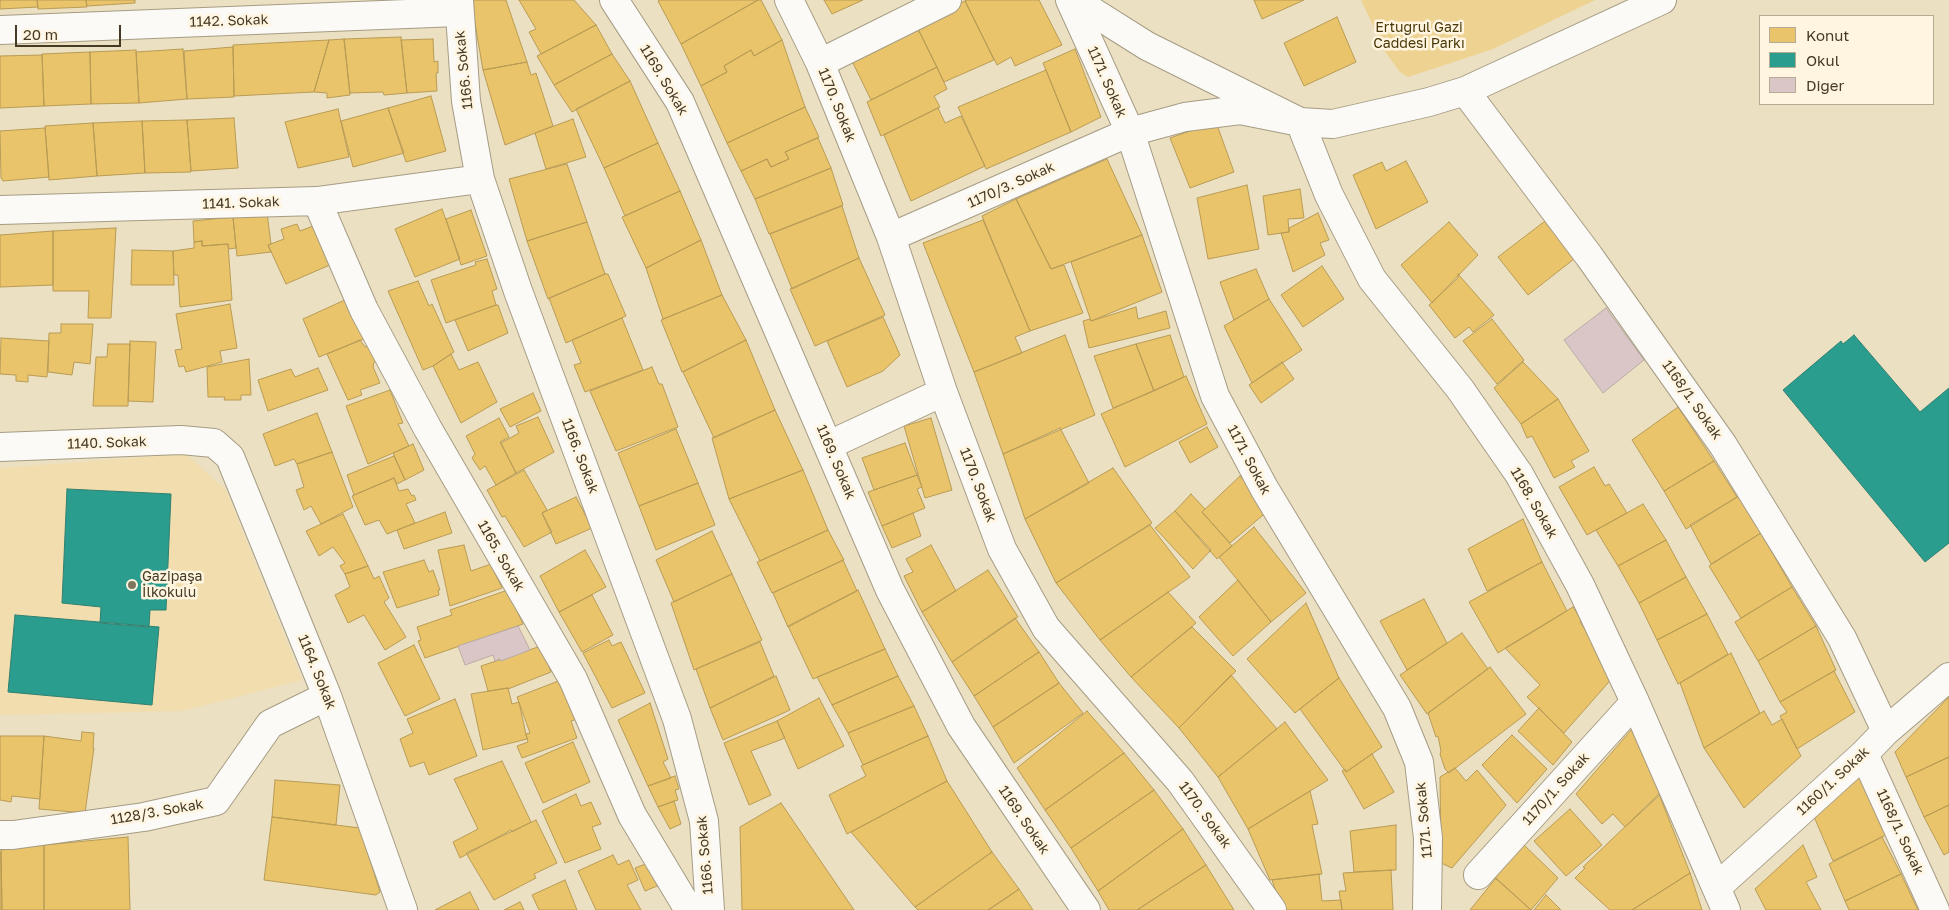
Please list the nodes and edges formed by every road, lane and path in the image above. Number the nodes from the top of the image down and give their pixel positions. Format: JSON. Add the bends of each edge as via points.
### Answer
{"nodes":[{"id":1,"x":614,"y":0,"type":"edge"},
{"id":2,"x":789,"y":0,"type":"edge"},
{"id":3,"x":947,"y":0,"type":"edge"},
{"id":4,"x":1070,"y":0,"type":"edge"},
{"id":5,"x":1074,"y":0,"type":"edge"},
{"id":6,"x":1662,"y":0,"type":"edge"},
{"id":7,"x":458,"y":6,"type":"edge"},
{"id":8,"x":0,"y":30,"type":"edge"},
{"id":9,"x":820,"y":63,"type":"junction"},
{"id":10,"x":1465,"y":91,"type":"junction"},
{"id":11,"x":1300,"y":122,"type":"junction"},
{"id":12,"x":1130,"y":132,"type":"junction"},
{"id":13,"x":480,"y":179,"type":"junction"},
{"id":14,"x":317,"y":201,"type":"junction"},
{"id":15,"x":0,"y":210,"type":"edge"},
{"id":16,"x":891,"y":237,"type":"junction"},
{"id":17,"x":943,"y":392,"type":"junction"},
{"id":18,"x":214,"y":443,"type":"joint"},
{"id":19,"x":829,"y":445,"type":"junction"},
{"id":20,"x":0,"y":447,"type":"edge"},
{"id":21,"x":1949,"y":677,"type":"edge"},
{"id":22,"x":328,"y":696,"type":"junction"},
{"id":23,"x":1635,"y":702,"type":"junction"},
{"id":24,"x":1886,"y":730,"type":"junction"},
{"id":25,"x":1864,"y":754,"type":"junction"},
{"id":26,"x":0,"y":835,"type":"edge"},
{"id":27,"x":1478,"y":875,"type":"dead end"},
{"id":28,"x":1722,"y":898,"type":"edge"},
{"id":29,"x":403,"y":910,"type":"edge"},
{"id":30,"x":689,"y":910,"type":"edge"},
{"id":31,"x":710,"y":910,"type":"edge"},
{"id":32,"x":1086,"y":910,"type":"edge"},
{"id":33,"x":1272,"y":910,"type":"edge"},
{"id":34,"x":1427,"y":910,"type":"edge"},
{"id":35,"x":1935,"y":910,"type":"edge"}],
"edges":[{"from":1,"to":19,"type":"street","name":"1169. Sokak","via":[[680,102]]},
{"from":2,"to":9,"type":"street","name":"1170. Sokak"},
{"from":3,"to":9,"type":"street"},
{"from":4,"to":12,"type":"street","name":"1171. Sokak"},
{"from":5,"to":11,"type":"street","via":[[1147,46]]},
{"from":6,"to":10,"type":"street","name":"1170/3. Sokak"},
{"from":7,"to":8,"type":"street","name":"1142. Sokak"},
{"from":7,"to":13,"type":"street","name":"1166. Sokak","via":[[466,101]]},
{"from":9,"to":16,"type":"street","name":"1170. Sokak"},
{"from":10,"to":11,"type":"street","name":"1170/3. Sokak","via":[[1333,124]]},
{"from":10,"to":24,"type":"street","name":"1168/1. Sokak","via":[[1589,256],[1724,445],[1842,638]]},
{"from":11,"to":12,"type":"street","name":"1170/3. Sokak","via":[[1240,110],[1185,117]]},
{"from":11,"to":23,"type":"street","name":"1168. Sokak","via":[[1329,195],[1372,279],[1460,389],[1519,474],[1580,585]]},
{"from":12,"to":16,"type":"street","name":"1170/3. Sokak"},
{"from":12,"to":34,"type":"street","name":"1171. Sokak","via":[[1215,396],[1264,488],[1397,708],[1419,762],[1428,838]]},
{"from":13,"to":14,"type":"street","name":"1141. Sokak"},
{"from":13,"to":31,"type":"street","name":"1166. Sokak","via":[[518,291],[677,719],[704,821]]},
{"from":14,"to":15,"type":"street","name":"1141. Sokak"},
{"from":14,"to":30,"type":"street","name":"1165. Sokak","via":[[364,310],[428,429],[572,679],[632,815]]},
{"from":16,"to":17,"type":"street","name":"1170. Sokak"},
{"from":17,"to":19,"type":"street"},
{"from":17,"to":33,"type":"street","name":"1170. Sokak","via":[[1002,549],[1046,628],[1180,781]]},
{"from":18,"to":20,"type":"street","name":"1140. Sokak","via":[[181,440]]},
{"from":18,"to":22,"type":"street","name":"1164. Sokak","via":[[230,457]]},
{"from":19,"to":32,"type":"street","name":"1169. Sokak","via":[[890,590],[961,726]]},
{"from":21,"to":24,"type":"street","name":"1160/1. Sokak"},
{"from":22,"to":26,"type":"street","name":"1128/3. Sokak","via":[[270,724],[216,801],[144,816]]},
{"from":22,"to":29,"type":"street","name":"1164. Sokak"},
{"from":23,"to":27,"type":"street","name":"1170/1. Sokak"},
{"from":23,"to":28,"type":"street","name":"1168. Sokak"},
{"from":24,"to":25,"type":"street","name":"1160/1. Sokak"},
{"from":25,"to":28,"type":"street","name":"1160/1. Sokak"},
{"from":25,"to":35,"type":"street","name":"1168/1. Sokak"}]}
